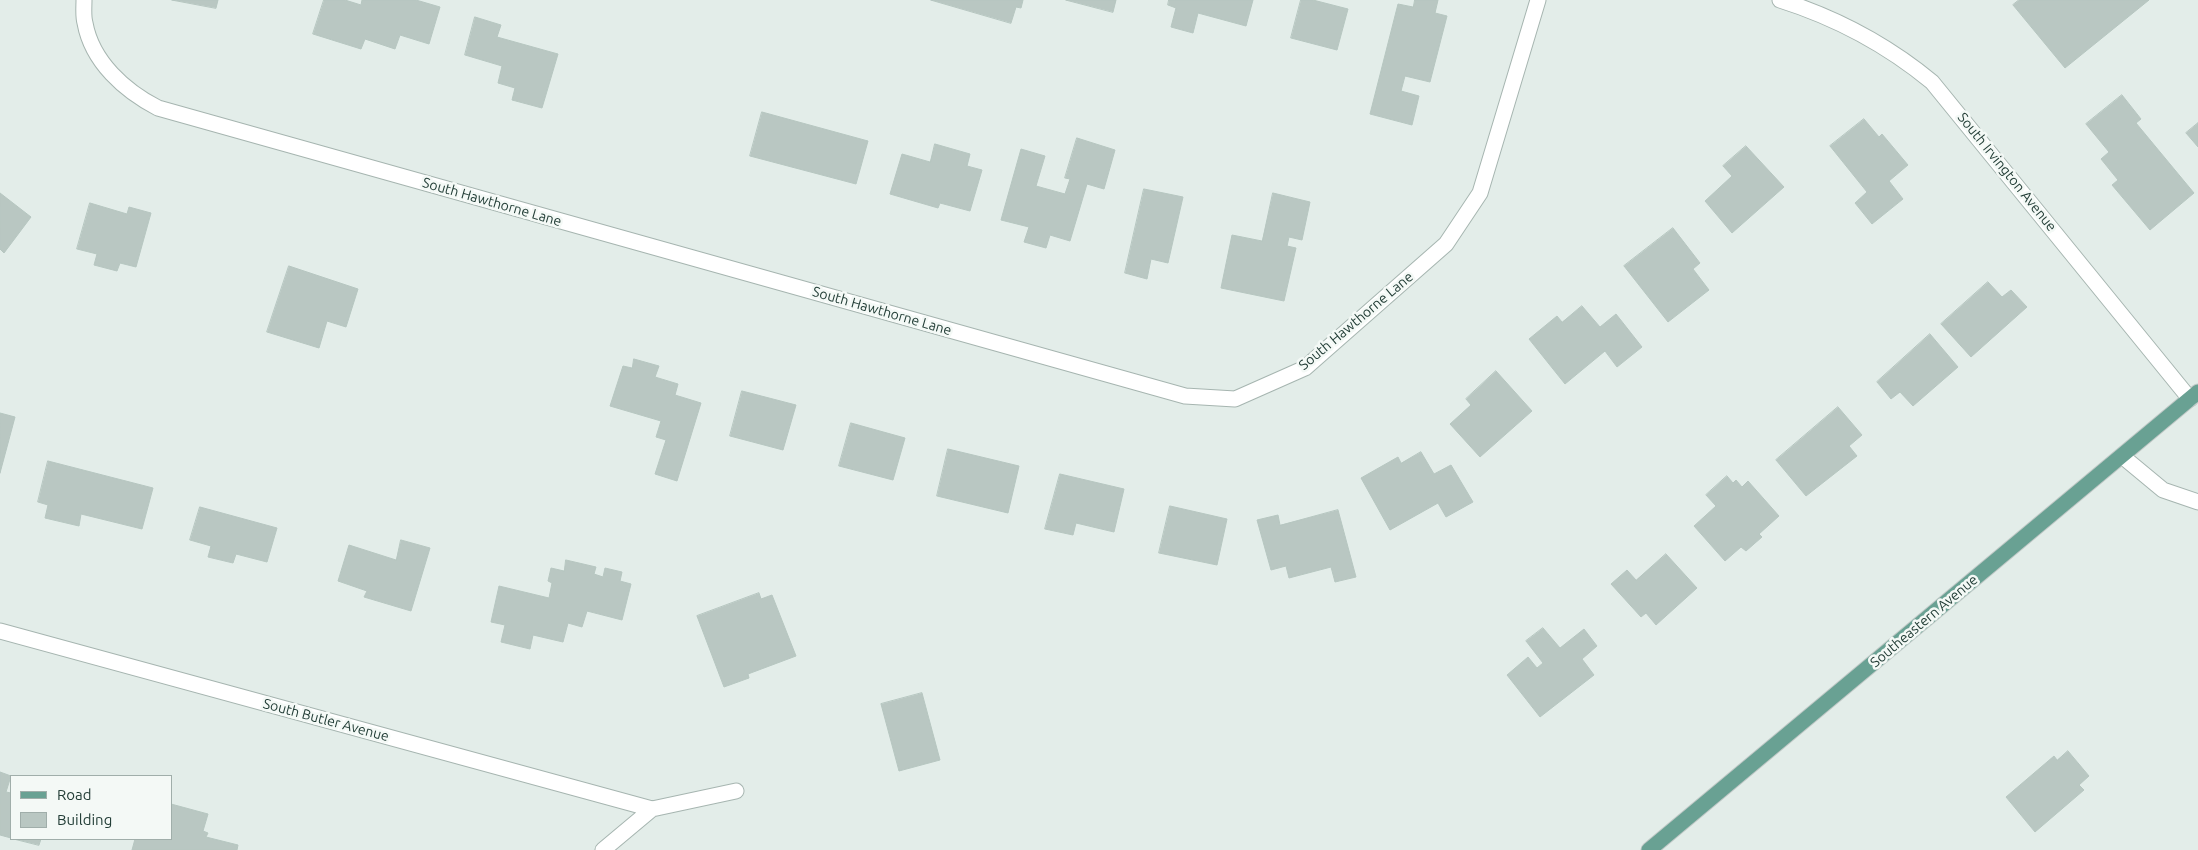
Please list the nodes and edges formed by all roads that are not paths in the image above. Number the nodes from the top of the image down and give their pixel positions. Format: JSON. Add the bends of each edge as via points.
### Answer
{"nodes":[{"id":1,"x":84,"y":0,"type":"edge"},
{"id":2,"x":1538,"y":0,"type":"edge"},
{"id":3,"x":1780,"y":0,"type":"edge"},
{"id":4,"x":2194,"y":396,"type":"edge"},
{"id":5,"x":2122,"y":456,"type":"junction"},
{"id":6,"x":2198,"y":502,"type":"edge"},
{"id":7,"x":0,"y":630,"type":"edge"},
{"id":8,"x":736,"y":791,"type":"dead end"},
{"id":9,"x":652,"y":809,"type":"junction"},
{"id":10,"x":603,"y":850,"type":"edge"},
{"id":11,"x":1649,"y":850,"type":"edge"}],
"edges":[{"from":1,"to":2,"type":"street","name":"South Hawthorne Lane","via":[[85,24],[107,68],[131,92],[158,108],[1185,396],[1235,399],[1305,368],[1446,244],[1480,193]]},
{"from":3,"to":4,"type":"street","name":"South Irvington Avenue","via":[[1850,27],[1932,82]]},
{"from":4,"to":5,"type":"main road","name":"Southeastern Avenue"},
{"from":5,"to":6,"type":"street","via":[[2163,490]]},
{"from":5,"to":11,"type":"main road","name":"Southeastern Avenue"},
{"from":7,"to":9,"type":"street","name":"South Butler Avenue"},
{"from":8,"to":9,"type":"street"},
{"from":9,"to":10,"type":"street"}]}
